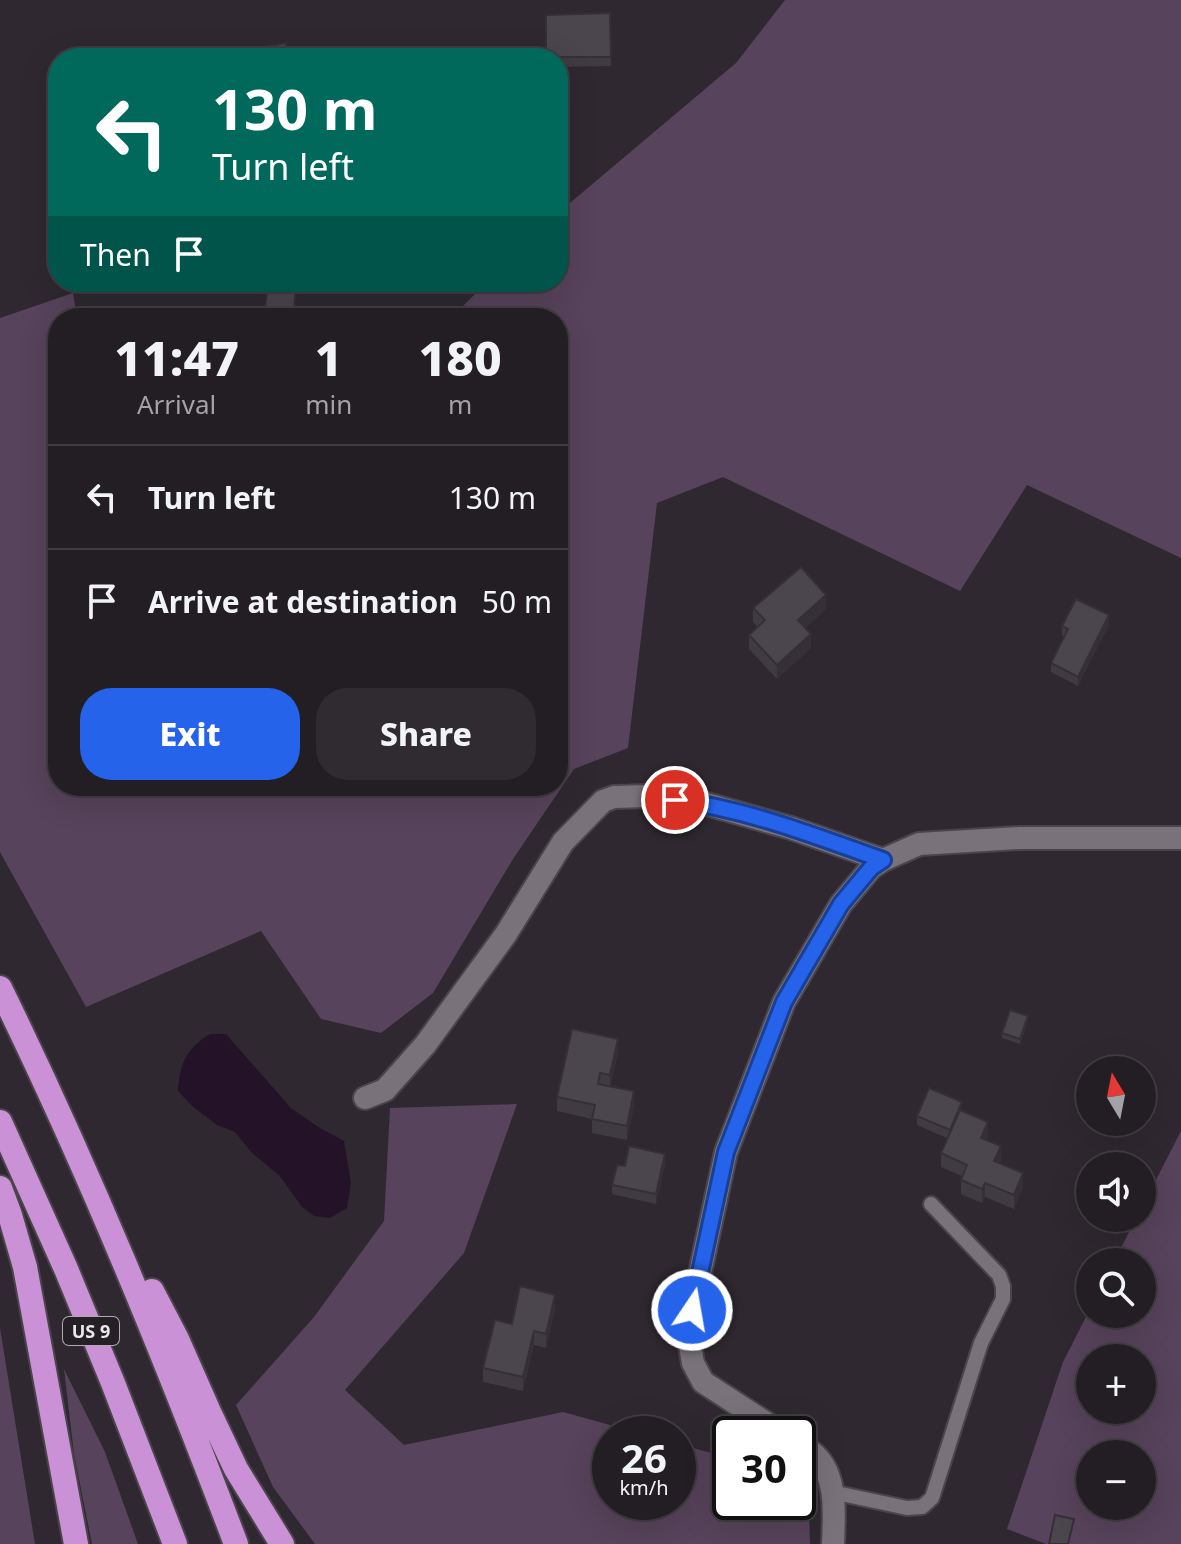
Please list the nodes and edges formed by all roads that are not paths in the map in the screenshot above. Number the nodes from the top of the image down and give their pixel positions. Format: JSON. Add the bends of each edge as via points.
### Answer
{"nodes":[{"id":1,"x":1181,"y":838,"type":"edge"},
{"id":2,"x":883,"y":860,"type":"junction"},
{"id":3,"x":0,"y":988,"type":"edge"},
{"id":4,"x":365,"y":1098,"type":"dead end"},
{"id":5,"x":0,"y":1122,"type":"edge"},
{"id":6,"x":66,"y":1125,"type":"junction"},
{"id":7,"x":0,"y":1188,"type":"edge"},
{"id":8,"x":931,"y":1204,"type":"dead end"},
{"id":9,"x":755,"y":1416,"type":"edge"},
{"id":10,"x":816,"y":1456,"type":"edge"},
{"id":11,"x":832,"y":1492,"type":"junction"},
{"id":12,"x":76,"y":1544,"type":"edge"},
{"id":13,"x":175,"y":1544,"type":"edge"},
{"id":14,"x":236,"y":1544,"type":"edge"},
{"id":15,"x":282,"y":1544,"type":"edge"},
{"id":16,"x":833,"y":1544,"type":"edge"}],
"edges":[{"from":1,"to":2,"type":"street","via":[[919,844]]},
{"from":2,"to":4,"type":"street","via":[[703,803],[647,796],[603,801],[563,842],[506,934],[425,1045],[385,1090]]},
{"from":2,"to":9,"type":"street","via":[[841,904],[784,1002],[726,1152],[689,1340],[703,1382]]},
{"from":3,"to":6,"type":"highway","number":"US 9"},
{"from":5,"to":13,"type":"highway","number":"US 9","via":[[66,1269]]},
{"from":6,"to":14,"type":"highway","number":"US 9"},
{"from":6,"to":15,"type":"highway","via":[[177,1339],[236,1469]]},
{"from":7,"to":12,"type":"highway","via":[[25,1267]]},
{"from":8,"to":11,"type":"lane","via":[[999,1275],[1003,1299],[981,1343],[932,1498],[922,1507],[907,1508]]},
{"from":10,"to":11,"type":"street"},
{"from":11,"to":16,"type":"street"}]}
